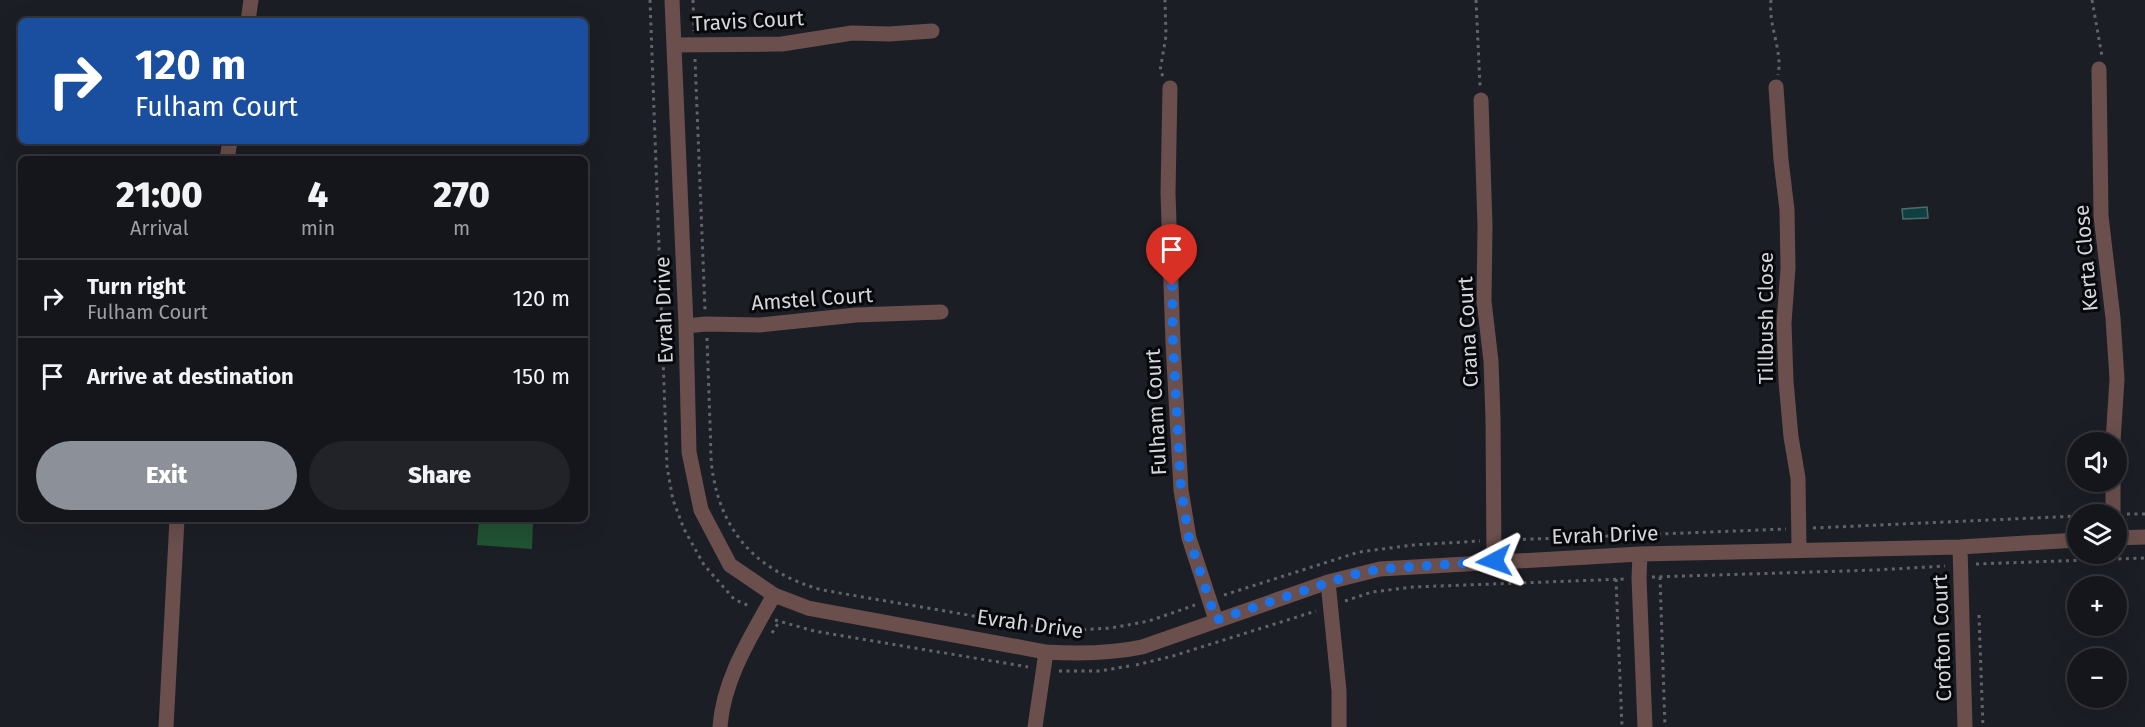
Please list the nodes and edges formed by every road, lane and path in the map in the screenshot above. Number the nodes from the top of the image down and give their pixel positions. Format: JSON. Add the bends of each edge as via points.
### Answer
{"nodes":[{"id":1,"x":251,"y":0,"type":"edge"},
{"id":2,"x":650,"y":0,"type":"edge"},
{"id":3,"x":672,"y":0,"type":"edge"},
{"id":4,"x":693,"y":0,"type":"edge"},
{"id":5,"x":1165,"y":0,"type":"edge"},
{"id":6,"x":1476,"y":0,"type":"edge"},
{"id":7,"x":1771,"y":0,"type":"edge"},
{"id":8,"x":2092,"y":0,"type":"edge"},
{"id":9,"x":248,"y":18,"type":"edge"},
{"id":10,"x":932,"y":31,"type":"dead end"},
{"id":11,"x":695,"y":44,"type":"junction"},
{"id":12,"x":674,"y":45,"type":"junction"},
{"id":13,"x":2099,"y":69,"type":"joint"},
{"id":14,"x":1776,"y":87,"type":"joint"},
{"id":15,"x":1170,"y":88,"type":"joint"},
{"id":16,"x":1481,"y":100,"type":"joint"},
{"id":17,"x":941,"y":312,"type":"dead end"},
{"id":18,"x":706,"y":324,"type":"junction"},
{"id":19,"x":686,"y":326,"type":"junction"},
{"id":20,"x":2114,"y":432,"type":"edge"},
{"id":21,"x":2127,"y":514,"type":"edge"},
{"id":22,"x":2145,"y":514,"type":"edge"},
{"id":23,"x":2067,"y":517,"type":"edge"},
{"id":24,"x":177,"y":522,"type":"edge"},
{"id":25,"x":1798,"y":529,"type":"junction"},
{"id":26,"x":2145,"y":537,"type":"edge"},
{"id":27,"x":2127,"y":538,"type":"edge"},
{"id":28,"x":1494,"y":541,"type":"junction"},
{"id":29,"x":2067,"y":541,"type":"edge"},
{"id":30,"x":1960,"y":547,"type":"junction"},
{"id":31,"x":1799,"y":550,"type":"junction"},
{"id":32,"x":1640,"y":554,"type":"junction"},
{"id":33,"x":2145,"y":558,"type":"edge"},
{"id":34,"x":1494,"y":561,"type":"junction"},
{"id":35,"x":1961,"y":565,"type":"junction"},
{"id":36,"x":1660,"y":577,"type":"junction"},
{"id":37,"x":1616,"y":579,"type":"junction"},
{"id":38,"x":1639,"y":579,"type":"junction"},
{"id":39,"x":1328,"y":582,"type":"junction"},
{"id":40,"x":774,"y":595,"type":"junction"},
{"id":41,"x":1210,"y":600,"type":"junction"},
{"id":42,"x":1331,"y":606,"type":"junction"},
{"id":43,"x":1978,"y":611,"type":"dead end"},
{"id":44,"x":764,"y":613,"type":"junction"},
{"id":45,"x":1216,"y":620,"type":"junction"},
{"id":46,"x":779,"y":622,"type":"junction"},
{"id":47,"x":767,"y":639,"type":"dead end"},
{"id":48,"x":1046,"y":652,"type":"junction"},
{"id":49,"x":1044,"y":670,"type":"junction"},
{"id":50,"x":166,"y":727,"type":"edge"},
{"id":51,"x":720,"y":727,"type":"edge"},
{"id":52,"x":1035,"y":727,"type":"edge"},
{"id":53,"x":1339,"y":727,"type":"edge"},
{"id":54,"x":1622,"y":727,"type":"edge"},
{"id":55,"x":1646,"y":727,"type":"edge"},
{"id":56,"x":1665,"y":727,"type":"edge"},
{"id":57,"x":1965,"y":727,"type":"edge"},
{"id":58,"x":1983,"y":727,"type":"edge"}],
"edges":[{"from":1,"to":9,"type":"street"},
{"from":2,"to":44,"type":"path","via":[[667,467],[673,500],[704,565],[734,599]]},
{"from":3,"to":12,"type":"street","name":"Evrah Drive"},
{"from":4,"to":11,"type":"path"},
{"from":5,"to":15,"type":"path","via":[[1166,36],[1160,71]]},
{"from":6,"to":16,"type":"path"},
{"from":7,"to":14,"type":"path","via":[[1780,66]]},
{"from":8,"to":13,"type":"path","via":[[2103,53]]},
{"from":10,"to":11,"type":"street","name":"Travis Court","via":[[852,33],[782,44]]},
{"from":11,"to":12,"type":"street","name":"Travis Court"},
{"from":11,"to":18,"type":"path"},
{"from":12,"to":19,"type":"street","name":"Evrah Drive"},
{"from":13,"to":20,"type":"street","name":"Kerta Close","via":[[2101,216],[2117,379]]},
{"from":14,"to":25,"type":"street","name":"Tillbush Close","via":[[1787,210],[1786,381],[1798,478]]},
{"from":15,"to":41,"type":"street","name":"Fulham Court","via":[[1168,193],[1181,490],[1189,538]]},
{"from":16,"to":28,"type":"street","name":"Crana Court","via":[[1484,301],[1494,418]]},
{"from":17,"to":18,"type":"street","name":"Amstel Court","via":[[856,315],[760,325]]},
{"from":18,"to":19,"type":"street","name":"Amstel Court"},
{"from":18,"to":41,"type":"path","via":[[713,474],[720,504],[741,540],[776,573],[822,590],[1038,627],[1079,630],[1149,621]]},
{"from":19,"to":40,"type":"street","name":"Evrah Drive","via":[[689,452],[701,510],[730,565]]},
{"from":21,"to":22,"type":"path"},
{"from":23,"to":25,"type":"path"},
{"from":24,"to":50,"type":"street"},
{"from":25,"to":28,"type":"path"},
{"from":25,"to":31,"type":"street","name":"Tillbush Close"},
{"from":26,"to":27,"type":"street"},
{"from":28,"to":34,"type":"street","name":"Crana Court"},
{"from":28,"to":41,"type":"path","via":[[1359,552]]},
{"from":29,"to":30,"type":"street","name":"Evrah Drive"},
{"from":30,"to":31,"type":"street","name":"Evrah Drive"},
{"from":30,"to":35,"type":"street","name":"Crofton Court"},
{"from":31,"to":32,"type":"street","name":"Evrah Drive"},
{"from":32,"to":34,"type":"street","name":"Evrah Drive"},
{"from":32,"to":38,"type":"street"},
{"from":33,"to":35,"type":"path"},
{"from":34,"to":39,"type":"street","name":"Evrah Drive","via":[[1380,569]]},
{"from":35,"to":36,"type":"path"},
{"from":35,"to":57,"type":"street","name":"Crofton Court"},
{"from":36,"to":38,"type":"path"},
{"from":36,"to":56,"type":"path"},
{"from":37,"to":38,"type":"path"},
{"from":37,"to":42,"type":"path","via":[[1413,587],[1372,592]]},
{"from":37,"to":54,"type":"path"},
{"from":38,"to":55,"type":"street"},
{"from":39,"to":42,"type":"street"},
{"from":39,"to":45,"type":"street","name":"Evrah Drive"},
{"from":40,"to":44,"type":"street"},
{"from":40,"to":48,"type":"street","name":"Evrah Drive","via":[[808,608]]},
{"from":41,"to":45,"type":"street","name":"Fulham Court"},
{"from":42,"to":49,"type":"path","via":[[1144,664],[1100,671]]},
{"from":42,"to":53,"type":"street"},
{"from":43,"to":58,"type":"path"},
{"from":44,"to":46,"type":"path"},
{"from":44,"to":51,"type":"street","via":[[737,664],[721,710]]},
{"from":45,"to":48,"type":"street","name":"Evrah Drive","via":[[1142,647],[1081,654]]},
{"from":46,"to":47,"type":"path"},
{"from":46,"to":49,"type":"path"},
{"from":48,"to":49,"type":"street"},
{"from":49,"to":52,"type":"street"}]}
